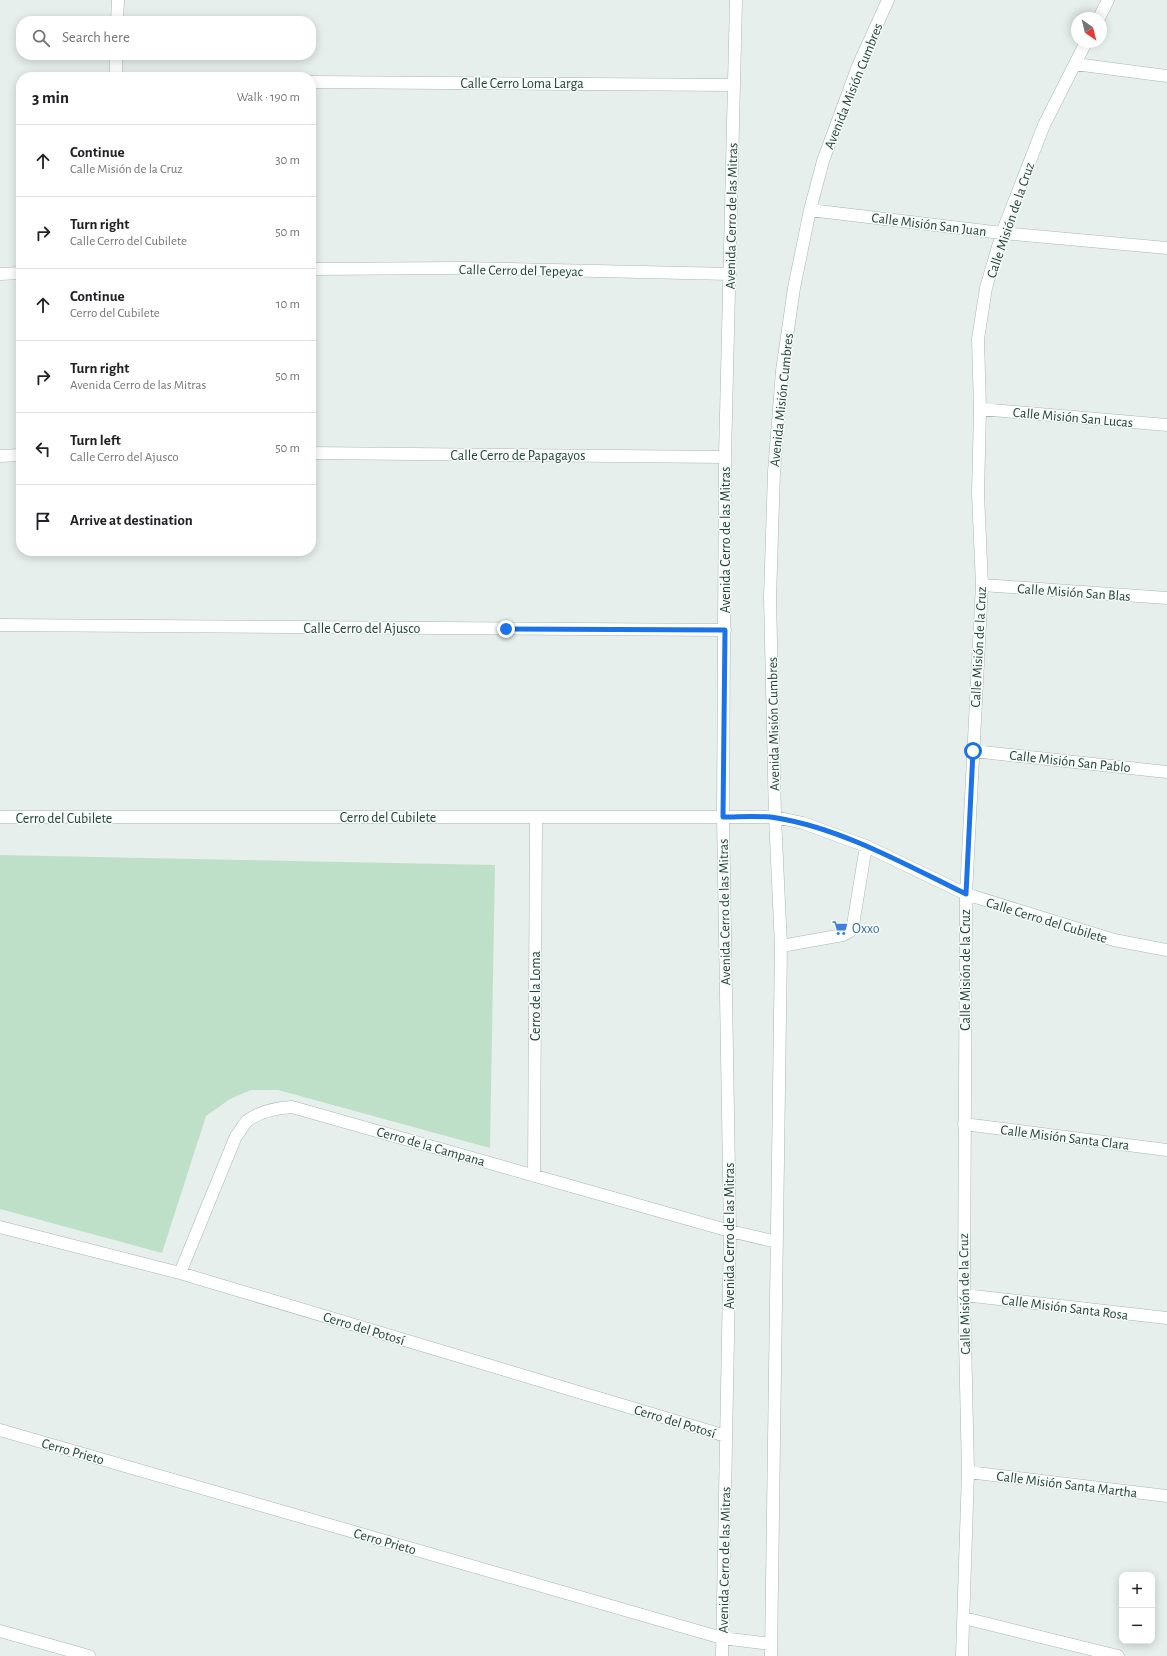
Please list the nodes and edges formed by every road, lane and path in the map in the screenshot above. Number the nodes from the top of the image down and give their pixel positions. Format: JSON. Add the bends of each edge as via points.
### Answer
{"nodes":[{"id":1,"x":118,"y":0,"type":"edge"},
{"id":2,"x":736,"y":0,"type":"edge"},
{"id":3,"x":888,"y":0,"type":"edge"},
{"id":4,"x":1108,"y":0,"type":"edge"},
{"id":5,"x":1102,"y":12,"type":"edge"},
{"id":6,"x":117,"y":16,"type":"edge"},
{"id":7,"x":1083,"y":48,"type":"edge"},
{"id":8,"x":116,"y":60,"type":"edge"},
{"id":9,"x":1074,"y":64,"type":"junction"},
{"id":10,"x":116,"y":72,"type":"edge"},
{"id":11,"x":1167,"y":76,"type":"edge"},
{"id":12,"x":316,"y":82,"type":"edge"},
{"id":13,"x":734,"y":85,"type":"junction"},
{"id":14,"x":810,"y":210,"type":"junction"},
{"id":15,"x":1002,"y":233,"type":"junction"},
{"id":16,"x":1167,"y":248,"type":"edge"},
{"id":17,"x":316,"y":269,"type":"edge"},
{"id":18,"x":16,"y":273,"type":"edge"},
{"id":19,"x":0,"y":274,"type":"edge"},
{"id":20,"x":730,"y":274,"type":"junction"},
{"id":21,"x":980,"y":409,"type":"junction"},
{"id":22,"x":1167,"y":425,"type":"edge"},
{"id":23,"x":316,"y":453,"type":"edge"},
{"id":24,"x":16,"y":455,"type":"edge"},
{"id":25,"x":0,"y":456,"type":"edge"},
{"id":26,"x":725,"y":456,"type":"junction"},
{"id":27,"x":982,"y":585,"type":"junction"},
{"id":28,"x":1167,"y":598,"type":"edge"},
{"id":29,"x":0,"y":624,"type":"edge"},
{"id":30,"x":725,"y":630,"type":"junction"},
{"id":31,"x":973,"y":751,"type":"junction"},
{"id":32,"x":1167,"y":772,"type":"edge"},
{"id":33,"x":0,"y":817,"type":"edge"},
{"id":34,"x":536,"y":817,"type":"junction"},
{"id":35,"x":723,"y":817,"type":"junction"},
{"id":36,"x":775,"y":817,"type":"junction"},
{"id":37,"x":866,"y":846,"type":"junction"},
{"id":38,"x":966,"y":894,"type":"junction"},
{"id":39,"x":781,"y":946,"type":"junction"},
{"id":40,"x":1167,"y":950,"type":"edge"},
{"id":41,"x":964,"y":1124,"type":"junction"},
{"id":42,"x":1167,"y":1150,"type":"edge"},
{"id":43,"x":534,"y":1176,"type":"junction"},
{"id":44,"x":0,"y":1227,"type":"edge"},
{"id":45,"x":730,"y":1231,"type":"junction"},
{"id":46,"x":777,"y":1242,"type":"junction"},
{"id":47,"x":180,"y":1274,"type":"junction"},
{"id":48,"x":964,"y":1295,"type":"junction"},
{"id":49,"x":1167,"y":1318,"type":"edge"},
{"id":50,"x":0,"y":1430,"type":"edge"},
{"id":51,"x":726,"y":1436,"type":"junction"},
{"id":52,"x":968,"y":1472,"type":"junction"},
{"id":53,"x":1167,"y":1496,"type":"edge"},
{"id":54,"x":964,"y":1618,"type":"junction"},
{"id":55,"x":0,"y":1631,"type":"edge"},
{"id":56,"x":722,"y":1638,"type":"junction"},
{"id":57,"x":771,"y":1650,"type":"edge"},
{"id":58,"x":90,"y":1656,"type":"edge"},
{"id":59,"x":722,"y":1656,"type":"edge"},
{"id":60,"x":962,"y":1656,"type":"edge"},
{"id":61,"x":1118,"y":1656,"type":"edge"}],
"edges":[{"from":1,"to":6,"type":"street"},
{"from":2,"to":13,"type":"street","name":"Avenida Cerro de las Mitras"},
{"from":3,"to":14,"type":"street","name":"Avenida Misión Cumbres","via":[[858,66],[823,161]]},
{"from":4,"to":5,"type":"street"},
{"from":7,"to":9,"type":"street","name":"Calle Misión de la Cruz"},
{"from":8,"to":10,"type":"street"},
{"from":9,"to":11,"type":"street"},
{"from":9,"to":15,"type":"street","name":"Calle Misión de la Cruz","via":[[1044,125]]},
{"from":12,"to":13,"type":"street","name":"Calle Cerro Loma Larga"},
{"from":13,"to":20,"type":"street","name":"Avenida Cerro de las Mitras"},
{"from":14,"to":15,"type":"street","name":"Calle Misión San Juan"},
{"from":14,"to":36,"type":"street","name":"Avenida Misión Cumbres","via":[[794,288],[782,371],[774,472],[770,598]]},
{"from":15,"to":16,"type":"street","name":"Calle Misión San Juan"},
{"from":15,"to":21,"type":"street","name":"Calle Misión de la Cruz","via":[[986,288],[978,339]]},
{"from":17,"to":20,"type":"street","name":"Calle Cerro del Tepeyac","via":[[461,268]]},
{"from":18,"to":19,"type":"street"},
{"from":20,"to":26,"type":"street","name":"Avenida Cerro de las Mitras"},
{"from":21,"to":22,"type":"street","name":"Calle Misión San Lucas"},
{"from":21,"to":27,"type":"street","name":"Calle Misión de la Cruz","via":[[978,494]]},
{"from":23,"to":26,"type":"street","name":"Calle Cerro de Papagayos"},
{"from":24,"to":25,"type":"street"},
{"from":26,"to":30,"type":"street","name":"Avenida Cerro de las Mitras"},
{"from":27,"to":28,"type":"street","name":"Calle Misión San Blas"},
{"from":27,"to":31,"type":"street","name":"Calle Misión de la Cruz"},
{"from":29,"to":30,"type":"street","name":"Calle Cerro del Ajusco"},
{"from":30,"to":35,"type":"street","name":"Avenida Cerro de las Mitras"},
{"from":31,"to":32,"type":"street","name":"Calle Misión San Pablo"},
{"from":31,"to":38,"type":"street","name":"Calle Misión de la Cruz"},
{"from":33,"to":34,"type":"street","name":"Cerro del Cubilete"},
{"from":34,"to":35,"type":"street","name":"Cerro del Cubilete"},
{"from":34,"to":43,"type":"street","name":"Cerro de la Loma"},
{"from":35,"to":36,"type":"street","name":"Cerro del Cubilete"},
{"from":35,"to":45,"type":"street","name":"Avenida Cerro de las Mitras"},
{"from":36,"to":37,"type":"street","name":"Calle Cerro del Cubilete","via":[[803,823]]},
{"from":36,"to":39,"type":"street"},
{"from":37,"to":38,"type":"street","name":"Calle Cerro del Cubilete"},
{"from":37,"to":39,"type":"street","via":[[850,931],[844,935]]},
{"from":38,"to":40,"type":"street","name":"Calle Cerro del Cubilete","via":[[1114,940]]},
{"from":38,"to":41,"type":"street","name":"Calle Misión de la Cruz"},
{"from":39,"to":46,"type":"street"},
{"from":41,"to":42,"type":"street","name":"Calle Misión Santa Clara"},
{"from":41,"to":48,"type":"street","name":"Calle Misión de la Cruz"},
{"from":43,"to":45,"type":"street","name":"Cerro de la Campana"},
{"from":43,"to":47,"type":"street","name":"Cerro de la Campana","via":[[292,1107],[277,1108],[260,1113],[247,1121],[236,1136]]},
{"from":44,"to":47,"type":"street","name":"Cerro del Potosí"},
{"from":45,"to":46,"type":"street","name":"Cerro de la Campana"},
{"from":45,"to":51,"type":"street","name":"Avenida Cerro de las Mitras"},
{"from":46,"to":57,"type":"street"},
{"from":47,"to":51,"type":"street","name":"Cerro del Potosí"},
{"from":48,"to":49,"type":"street","name":"Calle Misión Santa Rosa"},
{"from":48,"to":52,"type":"street","name":"Calle Misión de la Cruz"},
{"from":50,"to":56,"type":"street","name":"Cerro Prieto"},
{"from":51,"to":56,"type":"street","name":"Avenida Cerro de las Mitras"},
{"from":52,"to":53,"type":"street","name":"Calle Misión Santa Martha"},
{"from":52,"to":54,"type":"street","name":"Calle Misión de la Cruz"},
{"from":54,"to":60,"type":"street","name":"Calle Misión de la Cruz"},
{"from":54,"to":61,"type":"street"},
{"from":55,"to":58,"type":"street"},
{"from":56,"to":57,"type":"street","name":"Cerro Prieto"},
{"from":56,"to":59,"type":"street","name":"Avenida Cerro de las Mitras"}]}
